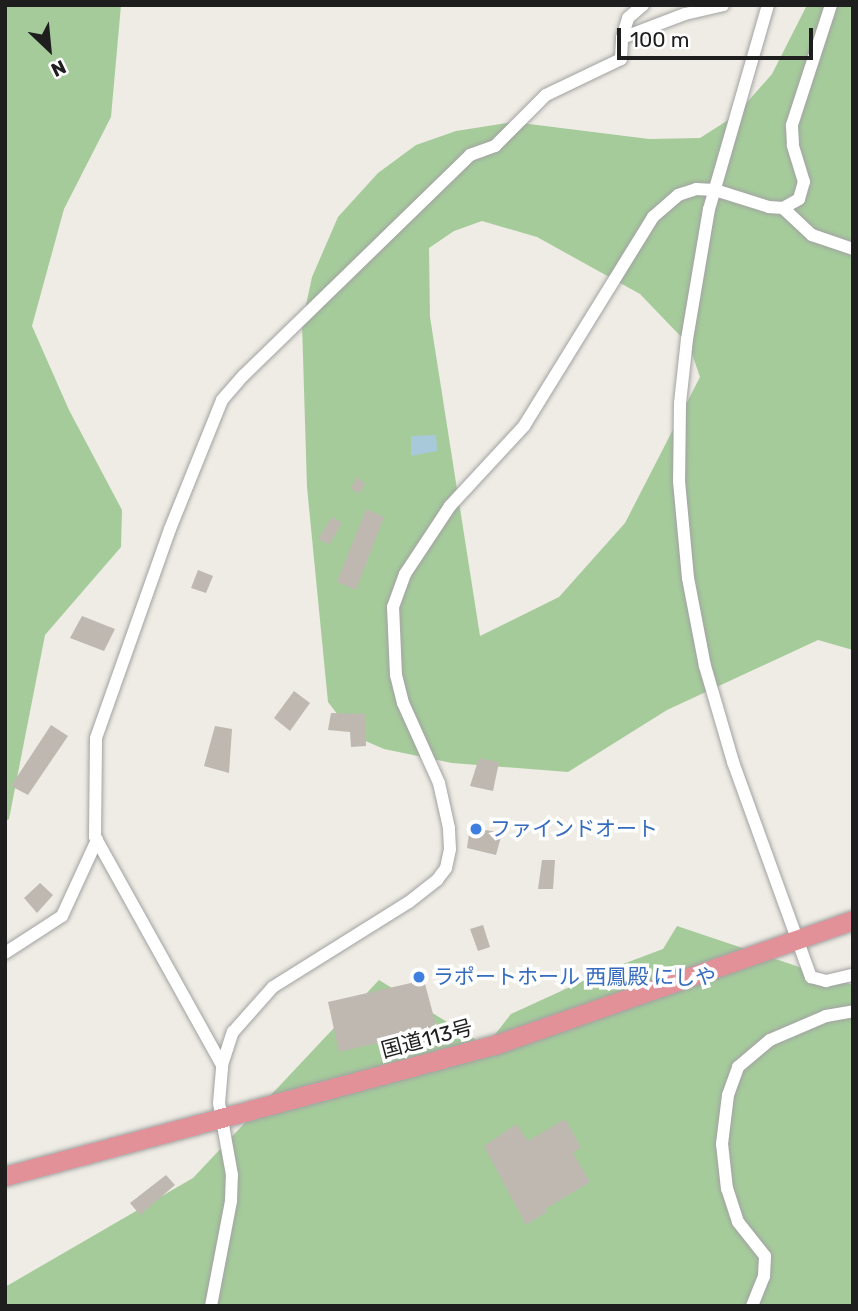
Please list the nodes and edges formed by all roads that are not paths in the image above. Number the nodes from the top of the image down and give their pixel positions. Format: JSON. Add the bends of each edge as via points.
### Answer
{"nodes":[{"id":1,"x":643,"y":5,"type":"edge"},
{"id":2,"x":723,"y":5,"type":"edge"},
{"id":3,"x":768,"y":5,"type":"edge"},
{"id":4,"x":831,"y":5,"type":"edge"},
{"id":5,"x":622,"y":38,"type":"junction"},
{"id":6,"x":715,"y":190,"type":"junction"},
{"id":7,"x":782,"y":208,"type":"junction"},
{"id":8,"x":853,"y":249,"type":"edge"},
{"id":9,"x":97,"y":840,"type":"junction"},
{"id":10,"x":853,"y":920,"type":"edge"},
{"id":11,"x":798,"y":941,"type":"junction"},
{"id":12,"x":5,"y":953,"type":"edge"},
{"id":13,"x":853,"y":975,"type":"edge"},
{"id":14,"x":853,"y":1011,"type":"edge"},
{"id":15,"x":222,"y":1065,"type":"junction"},
{"id":16,"x":221,"y":1118,"type":"junction"},
{"id":17,"x":5,"y":1176,"type":"edge"},
{"id":18,"x":211,"y":1306,"type":"edge"},
{"id":19,"x":752,"y":1306,"type":"edge"}],
"edges":[{"from":1,"to":5,"type":"street","via":[[628,18]]},
{"from":2,"to":5,"type":"street"},
{"from":3,"to":6,"type":"street"},
{"from":4,"to":7,"type":"street","via":[[792,125],[793,145],[803,172],[802,191],[795,202]]},
{"from":5,"to":9,"type":"street","via":[[621,59],[546,95],[495,146],[470,155],[222,400],[170,529],[96,738]]},
{"from":6,"to":7,"type":"street"},
{"from":6,"to":11,"type":"street","via":[[696,280],[680,403],[679,481],[688,578],[705,666],[733,762]]},
{"from":6,"to":15,"type":"street","via":[[696,189],[678,195],[653,217],[524,426],[456,498],[405,574],[393,607],[396,675],[403,703],[439,783],[449,828],[446,868],[409,902],[273,987],[233,1032]]},
{"from":7,"to":8,"type":"street","via":[[812,235]]},
{"from":9,"to":12,"type":"street","via":[[62,916]]},
{"from":9,"to":15,"type":"street"},
{"from":10,"to":11,"type":"highway","name":"国道113号"},
{"from":11,"to":13,"type":"street","via":[[811,977],[826,981]]},
{"from":11,"to":16,"type":"highway","name":"国道113号","via":[[497,1044]]},
{"from":14,"to":19,"type":"street","via":[[826,1016],[770,1040],[737,1067],[722,1144],[727,1189],[738,1222],[765,1256],[764,1276]]},
{"from":15,"to":16,"type":"street"},
{"from":16,"to":17,"type":"highway","name":"国道113号"},
{"from":16,"to":18,"type":"street","via":[[232,1188]]}]}
